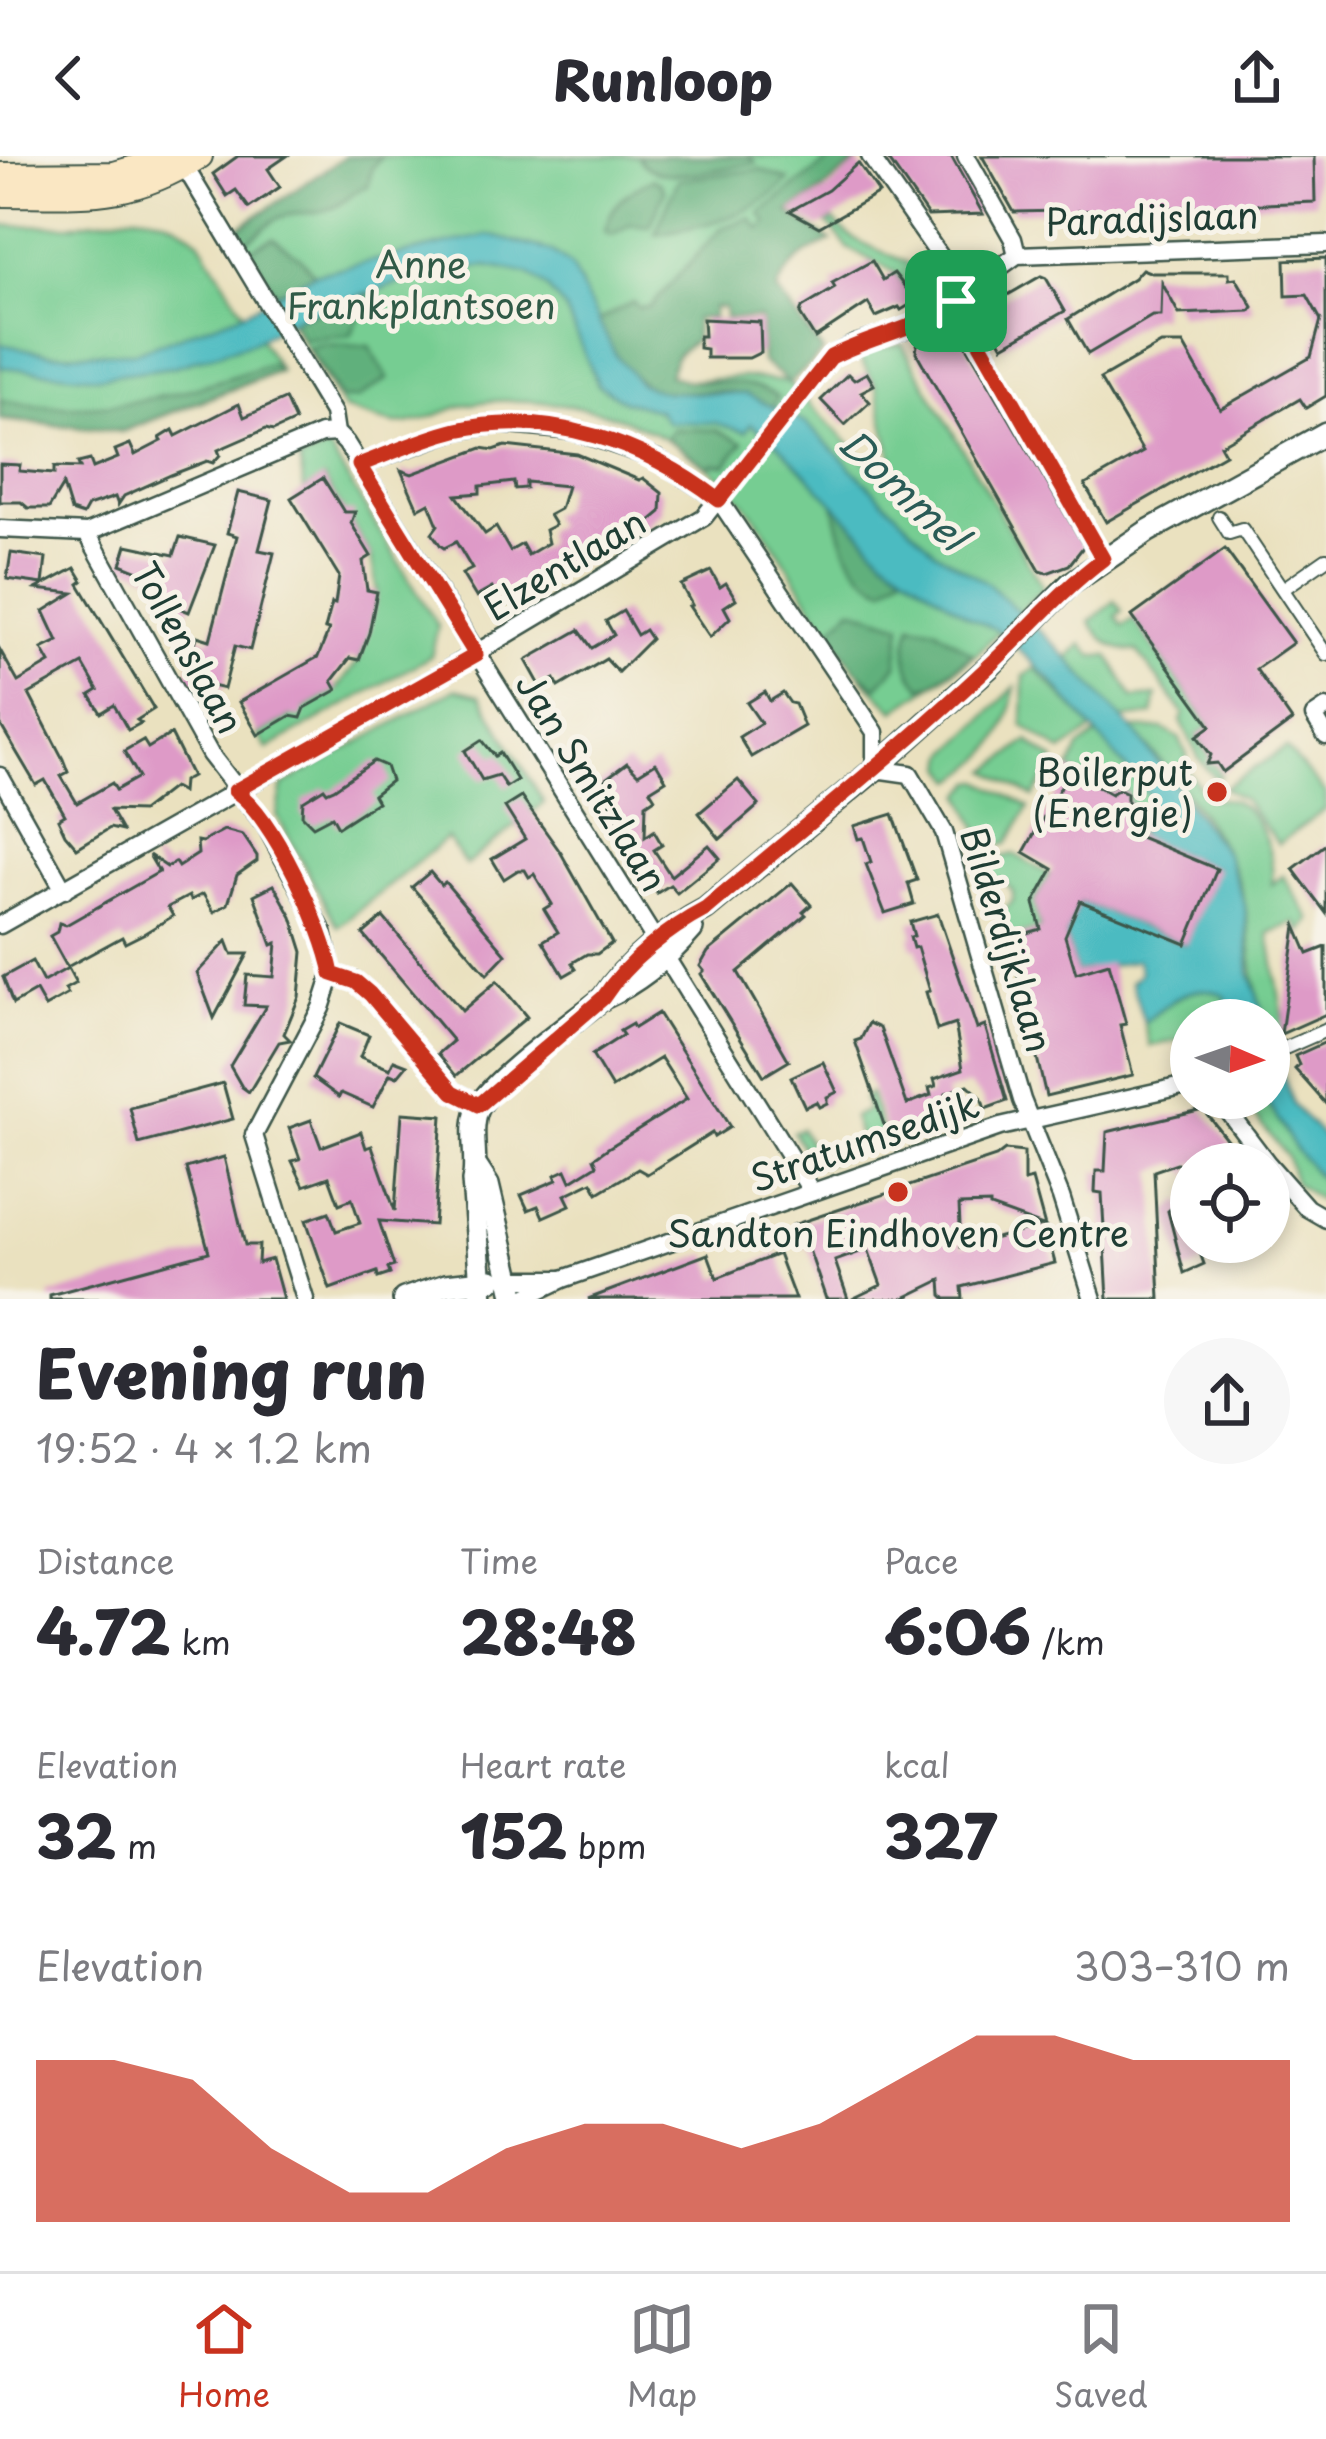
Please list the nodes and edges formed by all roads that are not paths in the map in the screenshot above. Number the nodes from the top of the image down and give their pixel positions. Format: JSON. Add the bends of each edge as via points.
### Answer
{"nodes":[{"id":1,"x":871,"y":156,"type":"edge"},
{"id":2,"x":966,"y":156,"type":"edge"},
{"id":3,"x":184,"y":158,"type":"edge"},
{"id":4,"x":0,"y":175,"type":"edge"},
{"id":5,"x":0,"y":194,"type":"edge"},
{"id":6,"x":1326,"y":244,"type":"edge"},
{"id":7,"x":1017,"y":255,"type":"junction"},
{"id":8,"x":961,"y":297,"type":"junction"},
{"id":9,"x":336,"y":433,"type":"junction"},
{"id":10,"x":1326,"y":433,"type":"edge"},
{"id":11,"x":359,"y":465,"type":"junction"},
{"id":12,"x":719,"y":500,"type":"junction"},
{"id":13,"x":1219,"y":518,"type":"dead end"},
{"id":14,"x":0,"y":529,"type":"edge"},
{"id":15,"x":88,"y":533,"type":"junction"},
{"id":16,"x":1103,"y":559,"type":"junction"},
{"id":17,"x":1326,"y":559,"type":"edge"},
{"id":18,"x":1283,"y":589,"type":"junction"},
{"id":19,"x":1326,"y":654,"type":"edge"},
{"id":20,"x":476,"y":655,"type":"junction"},
{"id":21,"x":1320,"y":712,"type":"edge"},
{"id":22,"x":1326,"y":736,"type":"edge"},
{"id":23,"x":875,"y":769,"type":"junction"},
{"id":24,"x":0,"y":776,"type":"edge"},
{"id":25,"x":235,"y":791,"type":"junction"},
{"id":26,"x":64,"y":890,"type":"junction"},
{"id":27,"x":0,"y":925,"type":"edge"},
{"id":28,"x":657,"y":946,"type":"junction"},
{"id":29,"x":332,"y":974,"type":"junction"},
{"id":30,"x":1326,"y":1030,"type":"edge"},
{"id":31,"x":1290,"y":1046,"type":"edge"},
{"id":32,"x":1170,"y":1089,"type":"edge"},
{"id":33,"x":479,"y":1105,"type":"junction"},
{"id":34,"x":1029,"y":1119,"type":"junction"},
{"id":35,"x":477,"y":1168,"type":"junction"},
{"id":36,"x":1290,"y":1189,"type":"edge"},
{"id":37,"x":812,"y":1192,"type":"junction"},
{"id":38,"x":1326,"y":1219,"type":"edge"},
{"id":39,"x":480,"y":1290,"type":"edge"},
{"id":40,"x":515,"y":1292,"type":"edge"},
{"id":41,"x":305,"y":1299,"type":"edge"},
{"id":42,"x":404,"y":1299,"type":"edge"},
{"id":43,"x":1093,"y":1299,"type":"edge"}],
"edges":[{"from":1,"to":8,"type":"street"},
{"from":2,"to":7,"type":"street"},
{"from":3,"to":4,"type":"main road","via":[[114,174]]},
{"from":3,"to":5,"type":"main road","via":[[150,184],[116,192]]},
{"from":3,"to":9,"type":"street","name":"Jan Smitzlaan","via":[[333,413]]},
{"from":6,"to":7,"type":"street","name":"Paradijslaan"},
{"from":7,"to":8,"type":"street","name":"Paradijslaan"},
{"from":8,"to":12,"type":"street","name":"Paradijslaan","via":[[919,325],[831,357]]},
{"from":8,"to":16,"type":"street"},
{"from":9,"to":11,"type":"street","name":"Jan Smitzlaan"},
{"from":9,"to":15,"type":"street"},
{"from":10,"to":16,"type":"street"},
{"from":11,"to":12,"type":"street","via":[[454,431],[541,426],[657,459]]},
{"from":11,"to":20,"type":"street","name":"Jan Smitzlaan"},
{"from":12,"to":20,"type":"street","name":"Elzentlaan","via":[[704,517]]},
{"from":12,"to":23,"type":"street","via":[[878,740]]},
{"from":13,"to":18,"type":"street","via":[[1228,533],[1241,527]]},
{"from":14,"to":15,"type":"street"},
{"from":15,"to":25,"type":"street","name":"Tollenslaan"},
{"from":16,"to":23,"type":"street"},
{"from":17,"to":18,"type":"street"},
{"from":18,"to":19,"type":"street"},
{"from":20,"to":25,"type":"street","name":"Elzentlaan"},
{"from":20,"to":28,"type":"street","name":"Jan Smitzlaan"},
{"from":21,"to":22,"type":"street"},
{"from":23,"to":28,"type":"street"},
{"from":23,"to":34,"type":"street","name":"Bilderdijklaan","via":[[910,774],[944,832]]},
{"from":24,"to":26,"type":"street"},
{"from":25,"to":26,"type":"street","name":"Elzentlaan"},
{"from":25,"to":29,"type":"street","name":"Tollenslaan","via":[[266,826],[323,932]]},
{"from":26,"to":27,"type":"street","name":"Elzentlaan"},
{"from":28,"to":33,"type":"street"},
{"from":28,"to":37,"type":"street","name":"Jan Smitzlaan"},
{"from":29,"to":33,"type":"street","via":[[370,994],[453,1092]]},
{"from":29,"to":41,"type":"street","via":[[254,1136]]},
{"from":30,"to":31,"type":"street"},
{"from":32,"to":34,"type":"street","name":"Stratumsedijk"},
{"from":33,"to":35,"type":"street"},
{"from":34,"to":37,"type":"street","name":"Stratumsedijk"},
{"from":34,"to":43,"type":"street"},
{"from":35,"to":39,"type":"street"},
{"from":35,"to":40,"type":"street"},
{"from":36,"to":38,"type":"street"},
{"from":37,"to":40,"type":"street","name":"Stratumsedijk"},
{"from":39,"to":40,"type":"street","name":"Stratumsedijk"},
{"from":39,"to":42,"type":"street","name":"Stratumsedijk","via":[[446,1286]]}]}
